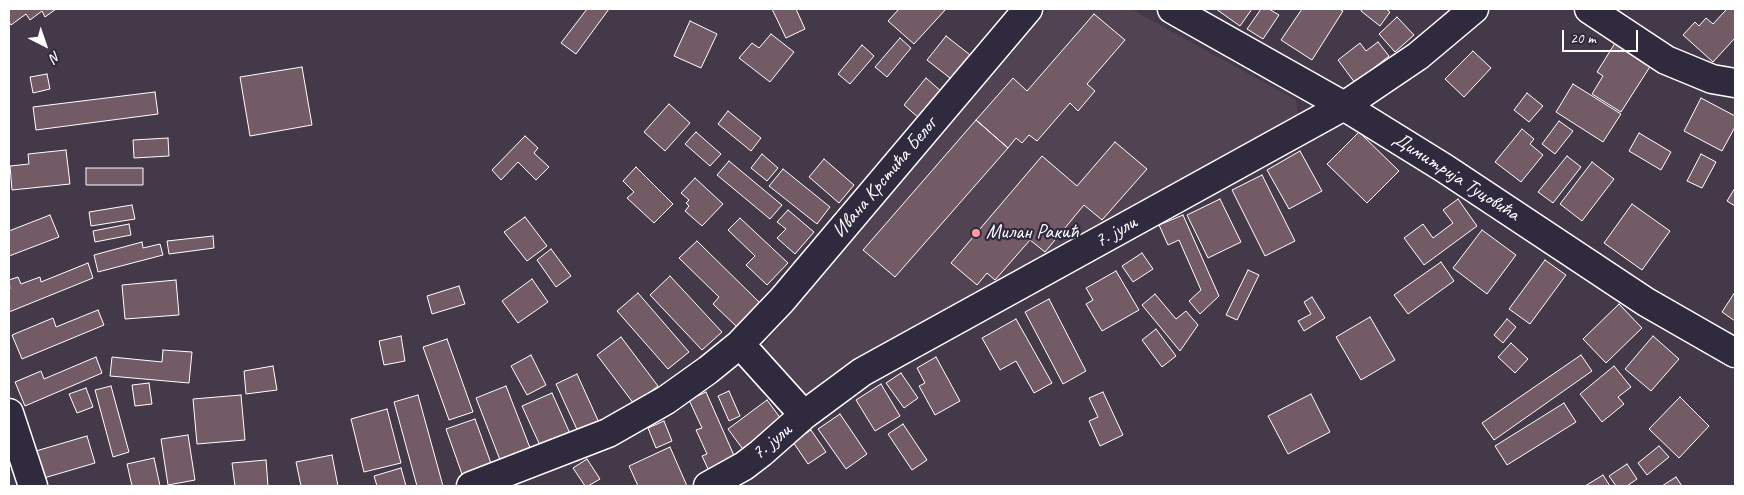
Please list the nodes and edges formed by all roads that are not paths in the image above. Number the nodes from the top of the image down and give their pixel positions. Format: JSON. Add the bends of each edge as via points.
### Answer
{"nodes":[{"id":1,"x":1028,"y":9,"type":"edge"},
{"id":2,"x":1172,"y":9,"type":"edge"},
{"id":3,"x":1474,"y":9,"type":"edge"},
{"id":4,"x":1589,"y":9,"type":"edge"},
{"id":5,"x":1735,"y":83,"type":"edge"},
{"id":6,"x":1344,"y":106,"type":"junction"},
{"id":7,"x":740,"y":344,"type":"junction"},
{"id":8,"x":1735,"y":353,"type":"edge"},
{"id":9,"x":9,"y":413,"type":"edge"},
{"id":10,"x":804,"y":415,"type":"junction"},
{"id":11,"x":33,"y":486,"type":"edge"},
{"id":12,"x":471,"y":486,"type":"edge"},
{"id":13,"x":708,"y":486,"type":"edge"}],
"edges":[{"from":1,"to":7,"type":"street","name":"Ивана Крстића Белог","via":[[782,300]]},
{"from":2,"to":6,"type":"street","name":"Димитрија Туцовића"},
{"from":3,"to":6,"type":"street","name":"7. јули","via":[[1418,56]]},
{"from":4,"to":5,"type":"street","via":[[1666,60],[1712,79]]},
{"from":6,"to":8,"type":"street","name":"Димитрија Туцовића","via":[[1646,302]]},
{"from":6,"to":10,"type":"street","name":"7. јули","via":[[862,372]]},
{"from":7,"to":10,"type":"street"},
{"from":7,"to":12,"type":"street","name":"Ивана Крстића Белог","via":[[673,395],[608,433]]},
{"from":9,"to":11,"type":"street"},
{"from":10,"to":13,"type":"street","name":"7. јули","via":[[744,466]]}]}
